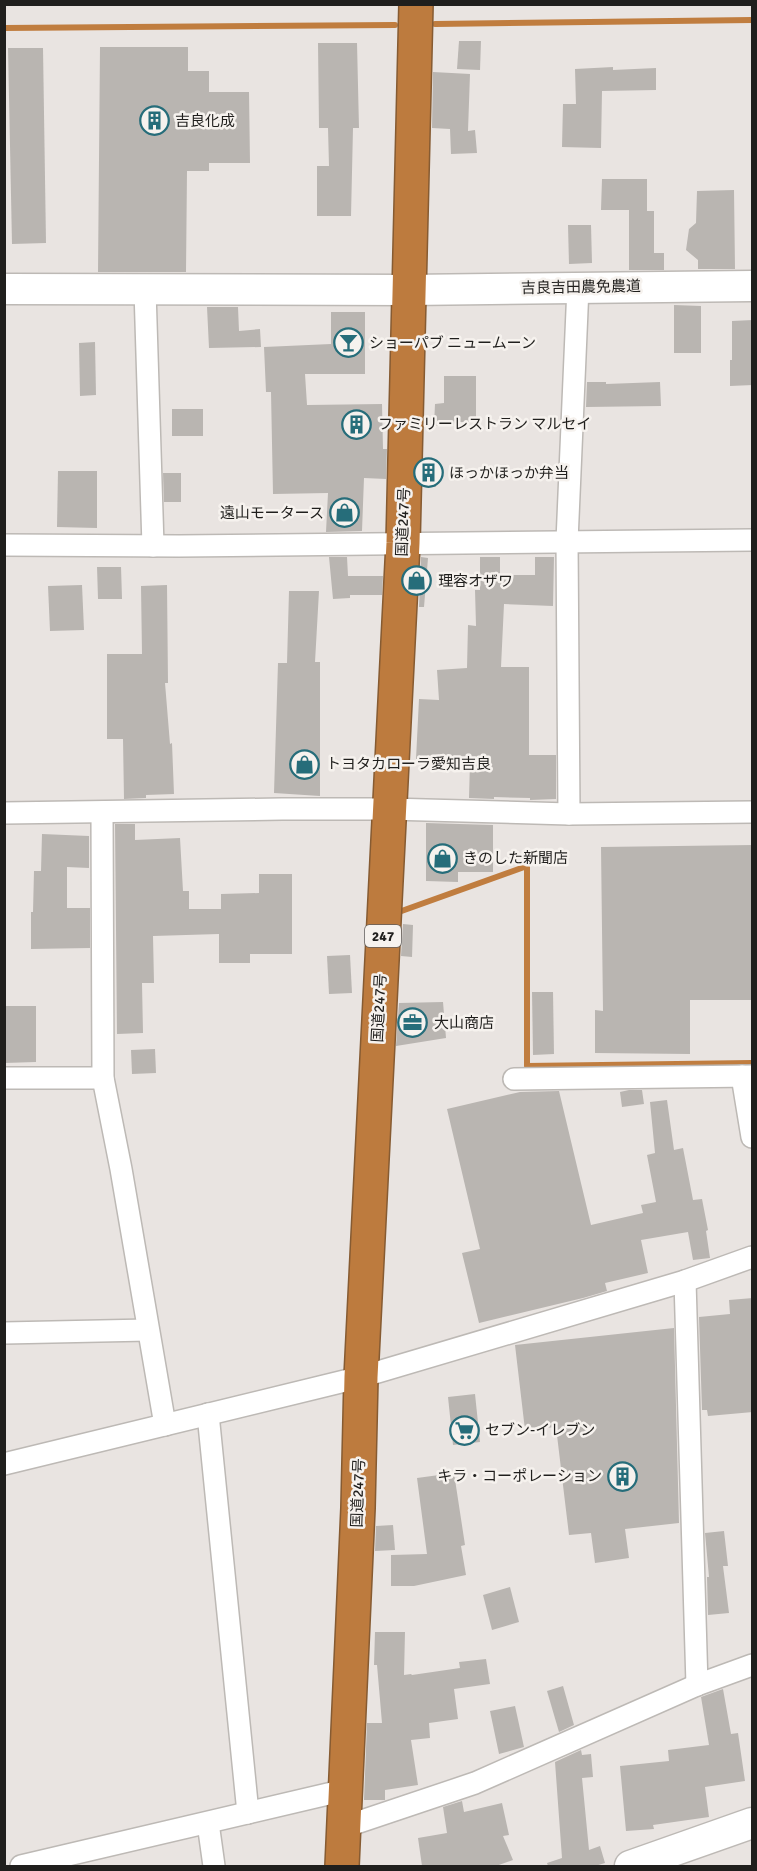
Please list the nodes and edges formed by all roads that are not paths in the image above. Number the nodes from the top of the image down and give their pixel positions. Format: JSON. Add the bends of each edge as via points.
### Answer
{"nodes":[{"id":1,"x":416,"y":4,"type":"edge"},
{"id":2,"x":753,"y":286,"type":"edge"},
{"id":3,"x":578,"y":287,"type":"junction"},
{"id":4,"x":4,"y":289,"type":"edge"},
{"id":5,"x":145,"y":290,"type":"junction"},
{"id":6,"x":409,"y":290,"type":"junction"},
{"id":7,"x":753,"y":540,"type":"edge"},
{"id":8,"x":567,"y":541,"type":"junction"},
{"id":9,"x":403,"y":543,"type":"junction"},
{"id":10,"x":4,"y":545,"type":"edge"},
{"id":11,"x":153,"y":546,"type":"junction"},
{"id":12,"x":389,"y":809,"type":"junction"},
{"id":13,"x":102,"y":812,"type":"junction"},
{"id":14,"x":753,"y":812,"type":"edge"},
{"id":15,"x":4,"y":813,"type":"edge"},
{"id":16,"x":569,"y":814,"type":"junction"},
{"id":17,"x":747,"y":1076,"type":"edge"},
{"id":18,"x":4,"y":1078,"type":"edge"},
{"id":19,"x":103,"y":1078,"type":"junction"},
{"id":20,"x":514,"y":1079,"type":"dead end"},
{"id":21,"x":753,"y":1137,"type":"edge"},
{"id":22,"x":753,"y":1257,"type":"edge"},
{"id":23,"x":685,"y":1281,"type":"junction"},
{"id":24,"x":148,"y":1330,"type":"junction"},
{"id":25,"x":4,"y":1334,"type":"edge"},
{"id":26,"x":361,"y":1377,"type":"junction"},
{"id":27,"x":208,"y":1414,"type":"junction"},
{"id":28,"x":165,"y":1425,"type":"junction"},
{"id":29,"x":4,"y":1464,"type":"edge"},
{"id":30,"x":753,"y":1665,"type":"edge"},
{"id":31,"x":697,"y":1685,"type":"junction"},
{"id":32,"x":345,"y":1790,"type":"junction"},
{"id":33,"x":248,"y":1813,"type":"junction"},
{"id":34,"x":208,"y":1823,"type":"junction"},
{"id":35,"x":753,"y":1823,"type":"edge"},
{"id":36,"x":344,"y":1827,"type":"junction"},
{"id":37,"x":21,"y":1866,"type":"edge"},
{"id":38,"x":214,"y":1866,"type":"edge"},
{"id":39,"x":342,"y":1866,"type":"edge"},
{"id":40,"x":630,"y":1866,"type":"edge"}],
"edges":[{"from":1,"to":6,"type":"highway","name":"国道247号","number":"247"},
{"from":2,"to":3,"type":"street","name":"吉良吉田農免農道"},
{"from":3,"to":6,"type":"street","name":"吉良吉田農免農道"},
{"from":3,"to":8,"type":"street"},
{"from":4,"to":5,"type":"street","name":"吉良吉田農免農道"},
{"from":5,"to":6,"type":"street","name":"吉良吉田農免農道"},
{"from":5,"to":11,"type":"street"},
{"from":6,"to":9,"type":"highway","name":"国道247号","number":"247"},
{"from":7,"to":8,"type":"street"},
{"from":8,"to":9,"type":"street"},
{"from":8,"to":16,"type":"street"},
{"from":9,"to":11,"type":"street"},
{"from":9,"to":12,"type":"highway","name":"国道247号","number":"247"},
{"from":10,"to":11,"type":"street"},
{"from":12,"to":13,"type":"street"},
{"from":12,"to":16,"type":"street"},
{"from":12,"to":26,"type":"highway","name":"国道247号","number":"247"},
{"from":13,"to":15,"type":"street"},
{"from":13,"to":19,"type":"street"},
{"from":14,"to":16,"type":"street"},
{"from":17,"to":20,"type":"street"},
{"from":17,"to":21,"type":"street"},
{"from":18,"to":19,"type":"street"},
{"from":19,"to":24,"type":"street"},
{"from":22,"to":23,"type":"street"},
{"from":23,"to":26,"type":"street"},
{"from":23,"to":31,"type":"street"},
{"from":24,"to":25,"type":"street"},
{"from":24,"to":28,"type":"street"},
{"from":26,"to":27,"type":"street"},
{"from":26,"to":32,"type":"highway","name":"国道247号","number":"247"},
{"from":27,"to":28,"type":"street"},
{"from":27,"to":33,"type":"street"},
{"from":28,"to":29,"type":"street"},
{"from":30,"to":31,"type":"street"},
{"from":31,"to":36,"type":"street","via":[[475,1783]]},
{"from":32,"to":33,"type":"street"},
{"from":32,"to":36,"type":"highway","name":"国道247号","number":"247"},
{"from":33,"to":34,"type":"street"},
{"from":34,"to":37,"type":"street"},
{"from":34,"to":38,"type":"street"},
{"from":35,"to":40,"type":"street"},
{"from":36,"to":39,"type":"highway","name":"国道247号","number":"247"}]}
